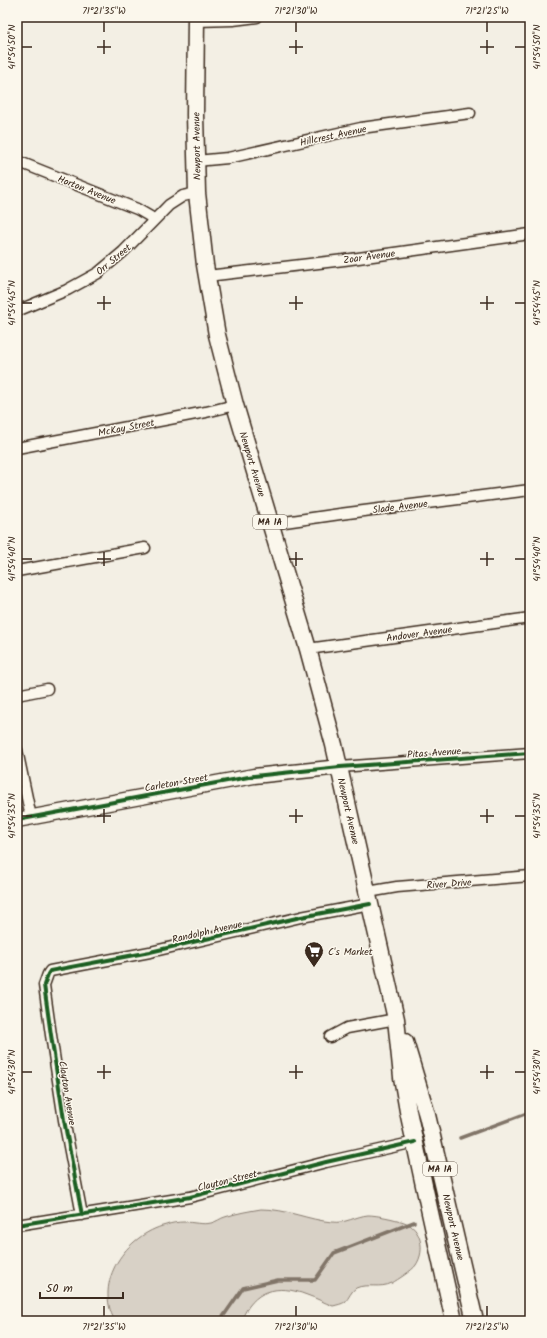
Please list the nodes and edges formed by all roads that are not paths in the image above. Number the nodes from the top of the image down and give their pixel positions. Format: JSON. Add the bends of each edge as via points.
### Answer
{"nodes":[{"id":1,"x":257,"y":17,"type":"edge"},
{"id":2,"x":196,"y":19,"type":"edge"},
{"id":3,"x":470,"y":113,"type":"dead end"},
{"id":4,"x":17,"y":161,"type":"edge"},
{"id":5,"x":196,"y":161,"type":"junction"},
{"id":6,"x":197,"y":193,"type":"junction"},
{"id":7,"x":154,"y":220,"type":"junction"},
{"id":8,"x":530,"y":234,"type":"edge"},
{"id":9,"x":207,"y":276,"type":"junction"},
{"id":10,"x":17,"y":311,"type":"edge"},
{"id":11,"x":235,"y":405,"type":"junction"},
{"id":12,"x":17,"y":448,"type":"edge"},
{"id":13,"x":530,"y":490,"type":"edge"},
{"id":14,"x":271,"y":524,"type":"junction"},
{"id":15,"x":145,"y":548,"type":"dead end"},
{"id":16,"x":17,"y":571,"type":"edge"},
{"id":17,"x":530,"y":618,"type":"edge"},
{"id":18,"x":308,"y":649,"type":"junction"},
{"id":19,"x":47,"y":689,"type":"dead end"},
{"id":20,"x":17,"y":695,"type":"edge"},
{"id":21,"x":17,"y":750,"type":"edge"},
{"id":22,"x":530,"y":753,"type":"edge"},
{"id":23,"x":340,"y":767,"type":"junction"},
{"id":24,"x":31,"y":817,"type":"junction"},
{"id":25,"x":17,"y":820,"type":"edge"},
{"id":26,"x":530,"y":876,"type":"edge"},
{"id":27,"x":369,"y":898,"type":"junction"},
{"id":28,"x":48,"y":974,"type":"joint"},
{"id":29,"x":396,"y":1019,"type":"junction"},
{"id":30,"x":330,"y":1037,"type":"dead end"},
{"id":31,"x":415,"y":1142,"type":"junction"},
{"id":32,"x":82,"y":1215,"type":"junction"},
{"id":33,"x":17,"y":1225,"type":"edge"},
{"id":34,"x":454,"y":1321,"type":"edge"},
{"id":35,"x":475,"y":1321,"type":"edge"}],
"edges":[{"from":1,"to":2,"type":"street","via":[[233,20]]},
{"from":2,"to":5,"type":"main road","name":"Newport Avenue","number":"MA 1A"},
{"from":3,"to":5,"type":"street","name":"Hillcrest Avenue","via":[[361,128],[228,158]]},
{"from":4,"to":7,"type":"street","name":"Horton Avenue","via":[[137,209]]},
{"from":5,"to":6,"type":"main road","name":"Newport Avenue","number":"MA 1A"},
{"from":6,"to":7,"type":"street","name":"Orr Street","via":[[176,199]]},
{"from":6,"to":9,"type":"main road","name":"Newport Avenue","number":"MA 1A"},
{"from":7,"to":10,"type":"street","name":"Orr Street","via":[[123,252],[98,272],[67,290]]},
{"from":8,"to":9,"type":"street","name":"Zoar Avenue"},
{"from":9,"to":11,"type":"main road","name":"Newport Avenue","number":"MA 1A","via":[[217,335]]},
{"from":11,"to":12,"type":"street","name":"McKay Street"},
{"from":11,"to":14,"type":"main road","name":"Newport Avenue","number":"MA 1A"},
{"from":13,"to":14,"type":"street","name":"Slade Avenue"},
{"from":14,"to":18,"type":"main road","name":"Newport Avenue","number":"MA 1A"},
{"from":15,"to":16,"type":"street"},
{"from":17,"to":18,"type":"street","name":"Andover Avenue"},
{"from":18,"to":23,"type":"main road","name":"Newport Avenue","number":"MA 1A"},
{"from":19,"to":20,"type":"street"},
{"from":21,"to":24,"type":"street"},
{"from":22,"to":23,"type":"street","name":"Pitas Avenue"},
{"from":23,"to":24,"type":"street","name":"Carleton Street","via":[[254,776]]},
{"from":23,"to":27,"type":"main road","name":"Newport Avenue","number":"MA 1A"},
{"from":24,"to":25,"type":"street","name":"Carleton Street"},
{"from":26,"to":27,"type":"street","name":"River Drive","via":[[397,886]]},
{"from":27,"to":28,"type":"street","name":"Randolph Avenue","via":[[301,917],[150,952],[50,971]]},
{"from":27,"to":29,"type":"main road","name":"Newport Avenue","number":"MA 1A"},
{"from":28,"to":32,"type":"street","name":"Clayton Avenue","via":[[44,985],[51,1035]]},
{"from":29,"to":30,"type":"street","via":[[347,1028]]},
{"from":29,"to":31,"type":"main road","name":"Newport Avenue","number":"MA 1A","via":[[402,1077]]},
{"from":29,"to":35,"type":"main road","name":"Newport Avenue","number":"MA 1A","via":[[427,1115]]},
{"from":31,"to":32,"type":"street","name":"Clayton Street","via":[[190,1197]]},
{"from":31,"to":34,"type":"main road","name":"Newport Avenue","number":"MA 1A"},
{"from":32,"to":33,"type":"street","name":"Clayton Street"}]}
